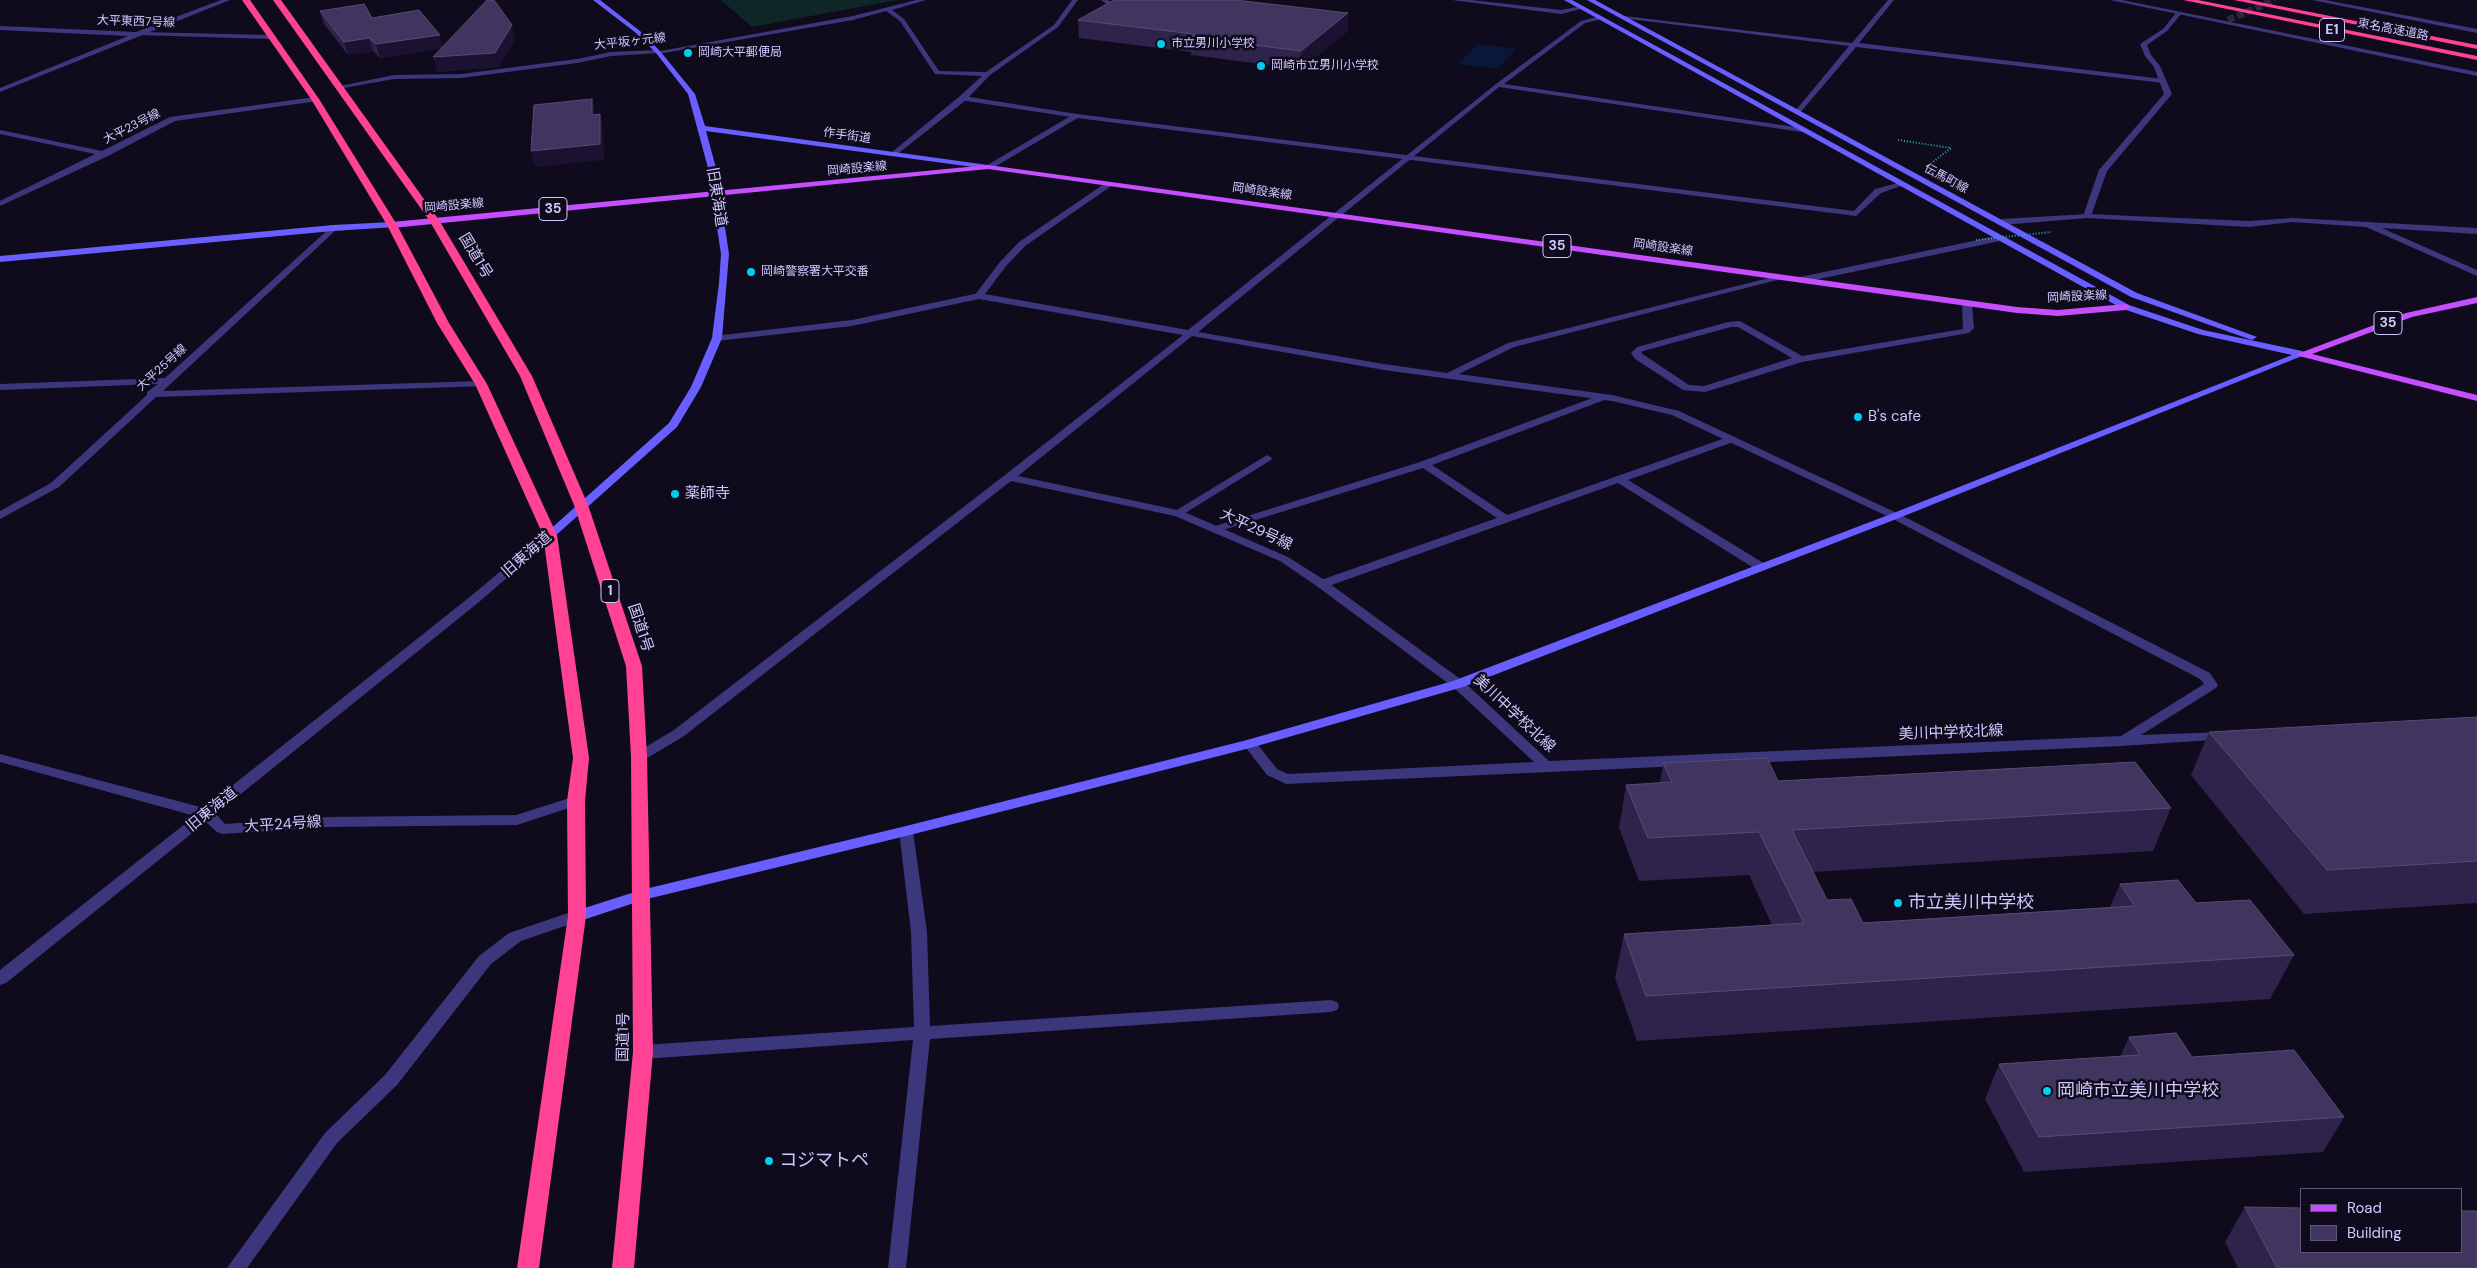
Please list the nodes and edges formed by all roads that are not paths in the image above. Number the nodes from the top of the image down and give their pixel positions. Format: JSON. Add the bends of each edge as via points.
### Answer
{"nodes":[{"id":1,"x":227,"y":0,"type":"edge"},
{"id":2,"x":246,"y":0,"type":"edge"},
{"id":3,"x":278,"y":0,"type":"edge"},
{"id":4,"x":596,"y":0,"type":"edge"},
{"id":5,"x":922,"y":0,"type":"edge"},
{"id":6,"x":1075,"y":0,"type":"edge"},
{"id":7,"x":1104,"y":0,"type":"edge"},
{"id":8,"x":1455,"y":0,"type":"edge"},
{"id":9,"x":1567,"y":0,"type":"edge"},
{"id":10,"x":1891,"y":0,"type":"edge"},
{"id":11,"x":2113,"y":0,"type":"edge"},
{"id":12,"x":2187,"y":0,"type":"edge"},
{"id":13,"x":2238,"y":0,"type":"edge"},
{"id":14,"x":2248,"y":0,"type":"edge"},
{"id":15,"x":2315,"y":0,"type":"edge"},
{"id":16,"x":1597,"y":1,"type":"edge"},
{"id":17,"x":1582,"y":8,"type":"junction"},
{"id":18,"x":888,"y":10,"type":"junction"},
{"id":19,"x":2178,"y":14,"type":"junction"},
{"id":20,"x":1110,"y":16,"type":"edge"},
{"id":21,"x":1601,"y":18,"type":"junction"},
{"id":22,"x":1624,"y":18,"type":"junction"},
{"id":23,"x":2228,"y":20,"type":"tunnel mouth"},
{"id":24,"x":2336,"y":20,"type":"junction"},
{"id":25,"x":2218,"y":23,"type":"junction"},
{"id":26,"x":0,"y":28,"type":"edge"},
{"id":27,"x":2477,"y":31,"type":"edge"},
{"id":28,"x":140,"y":34,"type":"junction"},
{"id":29,"x":270,"y":37,"type":"junction"},
{"id":30,"x":1852,"y":46,"type":"junction"},
{"id":31,"x":2477,"y":47,"type":"edge"},
{"id":32,"x":658,"y":52,"type":"junction"},
{"id":33,"x":2477,"y":58,"type":"edge"},
{"id":34,"x":988,"y":74,"type":"junction"},
{"id":35,"x":2477,"y":74,"type":"edge"},
{"id":36,"x":2164,"y":81,"type":"junction"},
{"id":37,"x":1498,"y":86,"type":"junction"},
{"id":38,"x":338,"y":87,"type":"junction"},
{"id":39,"x":0,"y":90,"type":"edge"},
{"id":40,"x":963,"y":98,"type":"junction"},
{"id":41,"x":315,"y":99,"type":"junction"},
{"id":42,"x":1799,"y":112,"type":"junction"},
{"id":43,"x":1077,"y":116,"type":"junction"},
{"id":44,"x":702,"y":128,"type":"junction"},
{"id":45,"x":1802,"y":130,"type":"junction"},
{"id":46,"x":0,"y":132,"type":"edge"},
{"id":47,"x":104,"y":154,"type":"junction"},
{"id":48,"x":895,"y":154,"type":"junction"},
{"id":49,"x":1408,"y":158,"type":"junction"},
{"id":50,"x":988,"y":167,"type":"junction"},
{"id":51,"x":1110,"y":184,"type":"junction"},
{"id":52,"x":1902,"y":184,"type":"junction"},
{"id":53,"x":715,"y":195,"type":"junction"},
{"id":54,"x":0,"y":204,"type":"edge"},
{"id":55,"x":1339,"y":215,"type":"junction"},
{"id":56,"x":2087,"y":216,"type":"junction"},
{"id":57,"x":434,"y":220,"type":"junction"},
{"id":58,"x":2002,"y":222,"type":"junction"},
{"id":59,"x":392,"y":225,"type":"junction"},
{"id":60,"x":2368,"y":225,"type":"junction"},
{"id":61,"x":334,"y":228,"type":"junction"},
{"id":62,"x":2477,"y":231,"type":"edge"},
{"id":63,"x":2002,"y":238,"type":"junction"},
{"id":64,"x":0,"y":259,"type":"edge"},
{"id":65,"x":2477,"y":274,"type":"edge"},
{"id":66,"x":1778,"y":277,"type":"junction"},
{"id":67,"x":1800,"y":280,"type":"junction"},
{"id":68,"x":979,"y":296,"type":"junction"},
{"id":69,"x":2477,"y":300,"type":"edge"},
{"id":70,"x":1967,"y":303,"type":"junction"},
{"id":71,"x":2126,"y":307,"type":"junction"},
{"id":72,"x":1192,"y":332,"type":"junction"},
{"id":73,"x":717,"y":338,"type":"junction"},
{"id":74,"x":2302,"y":354,"type":"junction"},
{"id":75,"x":1800,"y":359,"type":"junction"},
{"id":76,"x":1448,"y":376,"type":"junction"},
{"id":77,"x":165,"y":381,"type":"junction"},
{"id":78,"x":481,"y":384,"type":"junction"},
{"id":79,"x":0,"y":387,"type":"edge"},
{"id":80,"x":151,"y":394,"type":"junction"},
{"id":81,"x":1603,"y":397,"type":"junction"},
{"id":82,"x":2477,"y":398,"type":"edge"},
{"id":83,"x":1732,"y":439,"type":"junction"},
{"id":84,"x":1267,"y":458,"type":"dead end"},
{"id":85,"x":1424,"y":464,"type":"junction"},
{"id":86,"x":1009,"y":477,"type":"junction"},
{"id":87,"x":1619,"y":479,"type":"junction"},
{"id":88,"x":582,"y":505,"type":"junction"},
{"id":89,"x":1178,"y":513,"type":"junction"},
{"id":90,"x":0,"y":516,"type":"edge"},
{"id":91,"x":1895,"y":516,"type":"junction"},
{"id":92,"x":1506,"y":519,"type":"junction"},
{"id":93,"x":1216,"y":529,"type":"junction"},
{"id":94,"x":550,"y":535,"type":"junction"},
{"id":95,"x":1761,"y":567,"type":"junction"},
{"id":96,"x":1322,"y":584,"type":"junction"},
{"id":97,"x":1458,"y":684,"type":"junction"},
{"id":98,"x":2240,"y":735,"type":"edge"},
{"id":99,"x":2121,"y":742,"type":"junction"},
{"id":100,"x":1250,"y":744,"type":"junction"},
{"id":101,"x":639,"y":757,"type":"junction"},
{"id":102,"x":0,"y":758,"type":"edge"},
{"id":103,"x":1546,"y":766,"type":"junction"},
{"id":104,"x":576,"y":801,"type":"junction"},
{"id":105,"x":207,"y":814,"type":"junction"},
{"id":106,"x":906,"y":831,"type":"junction"},
{"id":107,"x":641,"y":894,"type":"junction"},
{"id":108,"x":577,"y":916,"type":"junction"},
{"id":109,"x":0,"y":979,"type":"edge"},
{"id":110,"x":1331,"y":1006,"type":"dead end"},
{"id":111,"x":922,"y":1033,"type":"junction"},
{"id":112,"x":643,"y":1052,"type":"junction"},
{"id":113,"x":236,"y":1268,"type":"edge"},
{"id":114,"x":528,"y":1268,"type":"edge"},
{"id":115,"x":623,"y":1268,"type":"edge"},
{"id":116,"x":897,"y":1268,"type":"edge"}],
"edges":[{"from":1,"to":28,"type":"street"},
{"from":2,"to":29,"type":"highway"},
{"from":3,"to":38,"type":"highway","name":"国道1号","number":"1"},
{"from":4,"to":32,"type":"street","name":"旧東海道"},
{"from":5,"to":18,"type":"street","name":"大平坂ヶ元線"},
{"from":6,"to":34,"type":"street","via":[[1056,26]]},
{"from":7,"to":20,"type":"street","via":[[1118,10]]},
{"from":8,"to":17,"type":"street","via":[[1560,12]]},
{"from":9,"to":17,"type":"street"},
{"from":10,"to":30,"type":"street"},
{"from":11,"to":19,"type":"street"},
{"from":12,"to":33,"type":"highway","name":"東名高速道路","number":"E1"},
{"from":13,"to":24,"type":"highway","name":"東名高速道路","number":"E1"},
{"from":14,"to":24,"type":"highway"},
{"from":15,"to":27,"type":"street"},
{"from":16,"to":22,"type":"street","name":"伝馬町線"},
{"from":17,"to":21,"type":"street"},
{"from":18,"to":32,"type":"street","name":"大平坂ヶ元線"},
{"from":18,"to":34,"type":"street","via":[[902,20],[937,73]]},
{"from":19,"to":25,"type":"street"},
{"from":19,"to":36,"type":"street","via":[[2165,30],[2143,44]]},
{"from":21,"to":37,"type":"street","via":[[1583,22]]},
{"from":21,"to":45,"type":"street","name":"伝馬町線"},
{"from":22,"to":30,"type":"street"},
{"from":22,"to":42,"type":"street","name":"伝馬町線"},
{"from":23,"to":25,"type":"street"},
{"from":24,"to":31,"type":"highway","name":"東名高速道路","number":"E1"},
{"from":25,"to":35,"type":"street"},
{"from":26,"to":28,"type":"street","name":"大平東西7号線"},
{"from":28,"to":29,"type":"street","name":"大平東西7号線"},
{"from":28,"to":39,"type":"street"},
{"from":29,"to":41,"type":"highway"},
{"from":30,"to":36,"type":"street"},
{"from":30,"to":42,"type":"street"},
{"from":32,"to":38,"type":"street","name":"大平坂ヶ元線","via":[[611,54],[461,76],[394,77]]},
{"from":32,"to":44,"type":"street","name":"旧東海道","via":[[690,94]]},
{"from":34,"to":40,"type":"street"},
{"from":36,"to":56,"type":"street","via":[[2168,94],[2103,170]]},
{"from":37,"to":45,"type":"street"},
{"from":37,"to":49,"type":"street"},
{"from":38,"to":57,"type":"highway","name":"国道1号","number":"1"},
{"from":40,"to":43,"type":"street"},
{"from":40,"to":48,"type":"street"},
{"from":41,"to":47,"type":"street","name":"大平23号線","via":[[173,119]]},
{"from":41,"to":59,"type":"highway"},
{"from":42,"to":58,"type":"street","name":"伝馬町線"},
{"from":43,"to":49,"type":"street"},
{"from":43,"to":50,"type":"street"},
{"from":44,"to":48,"type":"street","name":"作手街道"},
{"from":44,"to":53,"type":"street","name":"旧東海道"},
{"from":45,"to":52,"type":"street","name":"伝馬町線"},
{"from":46,"to":47,"type":"street"},
{"from":47,"to":54,"type":"street","name":"大平23号線"},
{"from":48,"to":50,"type":"street","name":"作手街道"},
{"from":49,"to":52,"type":"street","via":[[1856,214],[1878,190]]},
{"from":49,"to":55,"type":"street"},
{"from":50,"to":51,"type":"main road","name":"岡崎設楽線","number":"35"},
{"from":50,"to":53,"type":"main road","name":"岡崎設楽線","number":"35"},
{"from":51,"to":55,"type":"main road","name":"岡崎設楽線","number":"35"},
{"from":51,"to":68,"type":"street","via":[[1022,244]]},
{"from":52,"to":63,"type":"street","name":"伝馬町線"},
{"from":53,"to":57,"type":"main road","name":"岡崎設楽線","number":"35"},
{"from":53,"to":73,"type":"street","name":"旧東海道","via":[[725,254]]},
{"from":55,"to":66,"type":"main road","name":"岡崎設楽線","number":"35"},
{"from":55,"to":72,"type":"street"},
{"from":56,"to":58,"type":"street"},
{"from":56,"to":60,"type":"street","via":[[2249,224],[2292,220]]},
{"from":57,"to":59,"type":"main road","name":"岡崎設楽線","number":"35"},
{"from":57,"to":88,"type":"highway","name":"国道1号","number":"1","via":[[526,376]]},
{"from":58,"to":74,"type":"street","name":"伝馬町線","via":[[2134,295]]},
{"from":59,"to":61,"type":"street"},
{"from":59,"to":78,"type":"highway","via":[[443,323]]},
{"from":60,"to":62,"type":"street"},
{"from":60,"to":65,"type":"street"},
{"from":61,"to":64,"type":"street"},
{"from":61,"to":77,"type":"street","name":"大平25号線"},
{"from":63,"to":67,"type":"street"},
{"from":63,"to":71,"type":"street","name":"伝馬町線"},
{"from":66,"to":67,"type":"main road","name":"岡崎設楽線","number":"35"},
{"from":66,"to":76,"type":"street","via":[[1511,345]]},
{"from":67,"to":70,"type":"main road","name":"岡崎設楽線","number":"35"},
{"from":68,"to":72,"type":"street"},
{"from":68,"to":73,"type":"street","via":[[852,323]]},
{"from":69,"to":74,"type":"main road","number":"35","via":[[2409,315]]},
{"from":70,"to":71,"type":"main road","name":"岡崎設楽線","number":"35","via":[[2058,313]]},
{"from":70,"to":75,"type":"street","via":[[1969,328],[1966,331]]},
{"from":71,"to":74,"type":"street","name":"伝馬町線","via":[[2201,332]]},
{"from":72,"to":76,"type":"street"},
{"from":72,"to":86,"type":"street"},
{"from":73,"to":88,"type":"street","name":"旧東海道","via":[[696,387],[673,425]]},
{"from":74,"to":82,"type":"main road"},
{"from":74,"to":91,"type":"street"},
{"from":75,"to":75,"type":"street","via":[[1695,390],[1686,388],[1636,353],[1640,349],[1740,324]]},
{"from":76,"to":81,"type":"street"},
{"from":77,"to":79,"type":"street"},
{"from":77,"to":80,"type":"street","name":"大平25号線"},
{"from":78,"to":80,"type":"street"},
{"from":78,"to":94,"type":"highway"},
{"from":80,"to":90,"type":"street","name":"大平25号線","via":[[55,485]]},
{"from":81,"to":83,"type":"street","via":[[1675,413]]},
{"from":81,"to":85,"type":"street"},
{"from":83,"to":87,"type":"street"},
{"from":83,"to":91,"type":"street"},
{"from":84,"to":89,"type":"street"},
{"from":85,"to":92,"type":"street"},
{"from":85,"to":93,"type":"street"},
{"from":86,"to":89,"type":"street","name":"大平29号線"},
{"from":86,"to":101,"type":"street","via":[[679,733]]},
{"from":87,"to":92,"type":"street"},
{"from":87,"to":95,"type":"street"},
{"from":88,"to":94,"type":"street","name":"旧東海道"},
{"from":88,"to":101,"type":"highway","name":"国道1号","number":"1","via":[[634,666]]},
{"from":89,"to":93,"type":"street","name":"大平29号線"},
{"from":91,"to":95,"type":"street"},
{"from":91,"to":99,"type":"street","via":[[2205,676],[2211,685]]},
{"from":92,"to":96,"type":"street"},
{"from":93,"to":96,"type":"street","name":"大平29号線","via":[[1284,559]]},
{"from":94,"to":104,"type":"highway","via":[[581,758]]},
{"from":94,"to":105,"type":"street","name":"旧東海道"},
{"from":95,"to":97,"type":"street"},
{"from":96,"to":97,"type":"street","name":"大平29号線"},
{"from":97,"to":100,"type":"street"},
{"from":97,"to":103,"type":"street","name":"美川中学校北線"},
{"from":98,"to":99,"type":"street","name":"美川中学校北線"},
{"from":99,"to":103,"type":"street","name":"美川中学校北線"},
{"from":100,"to":103,"type":"street","via":[[1272,772],[1286,778]]},
{"from":100,"to":106,"type":"street"},
{"from":101,"to":107,"type":"highway","name":"国道1号","number":"1"},
{"from":102,"to":105,"type":"street","name":"大平24号線"},
{"from":104,"to":105,"type":"street","name":"大平24号線","via":[[517,820],[328,822],[222,829]]},
{"from":104,"to":108,"type":"highway"},
{"from":105,"to":109,"type":"street","name":"旧東海道"},
{"from":106,"to":107,"type":"street"},
{"from":106,"to":111,"type":"street","via":[[919,932]]},
{"from":107,"to":108,"type":"street"},
{"from":107,"to":112,"type":"highway","name":"国道1号","number":"1"},
{"from":108,"to":113,"type":"street","via":[[514,937],[485,960],[391,1080],[331,1138]]},
{"from":108,"to":114,"type":"highway"},
{"from":110,"to":111,"type":"street"},
{"from":111,"to":112,"type":"street"},
{"from":111,"to":116,"type":"street"},
{"from":112,"to":115,"type":"highway","name":"国道1号","number":"1"}]}
